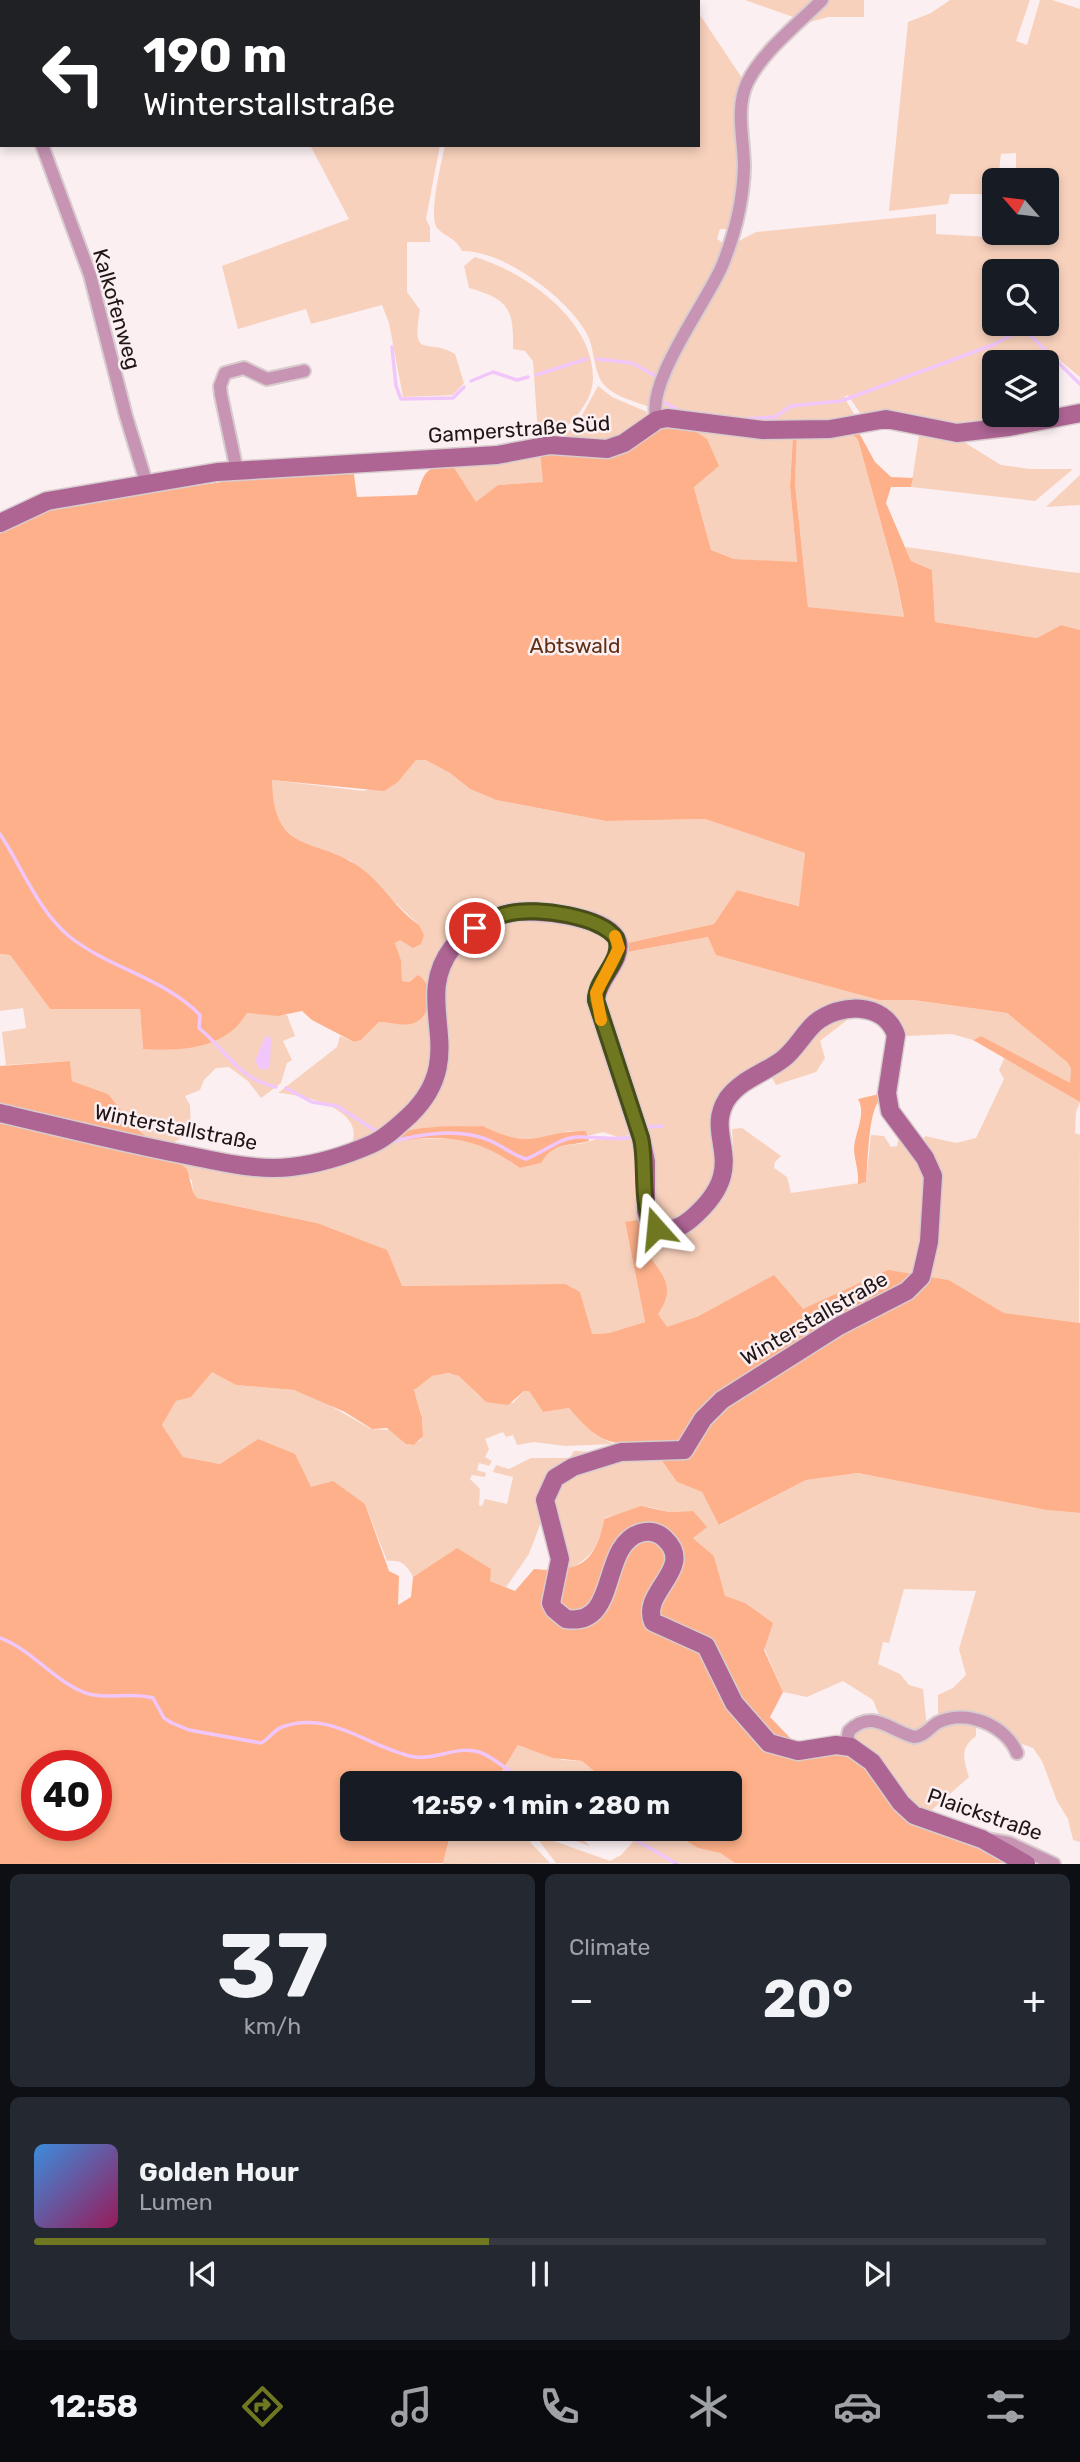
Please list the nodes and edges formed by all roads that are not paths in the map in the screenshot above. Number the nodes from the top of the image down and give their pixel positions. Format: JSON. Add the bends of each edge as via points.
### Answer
{"nodes":[{"id":1,"x":822,"y":0,"type":"edge"},
{"id":2,"x":43,"y":147,"type":"edge"},
{"id":3,"x":304,"y":371,"type":"dead end"},
{"id":4,"x":1080,"y":413,"type":"edge"},
{"id":5,"x":657,"y":420,"type":"junction"},
{"id":6,"x":237,"y":471,"type":"junction"},
{"id":7,"x":147,"y":485,"type":"junction"},
{"id":8,"x":0,"y":523,"type":"edge"},
{"id":9,"x":0,"y":1114,"type":"edge"},
{"id":10,"x":846,"y":1745,"type":"junction"},
{"id":11,"x":1017,"y":1753,"type":"dead end"},
{"id":12,"x":1011,"y":1849,"type":"junction"},
{"id":13,"x":1026,"y":1864,"type":"edge"},
{"id":14,"x":1054,"y":1864,"type":"edge"}],
"edges":[{"from":1,"to":5,"type":"street","via":[[762,61],[747,83],[741,110],[744,167],[735,229],[712,289],[665,370],[654,413]]},
{"from":2,"to":7,"type":"street","name":"Kalkofenweg","via":[[90,275]]},
{"from":3,"to":6,"type":"street","via":[[267,379],[244,368],[225,373],[221,395]]},
{"from":4,"to":5,"type":"street","via":[[957,433],[886,419],[830,429],[763,430]]},
{"from":5,"to":6,"type":"street","name":"Gamperstraße Süd","via":[[607,449],[550,445],[485,456]]},
{"from":6,"to":7,"type":"street","name":"Gamperstraße Süd"},
{"from":7,"to":8,"type":"street","name":"Gamperstraße Süd","via":[[47,501]]},
{"from":9,"to":10,"type":"street","name":"Winterstallstraße","via":[[247,1165],[292,1167],[360,1148],[378,1141],[404,1120],[436,1080],[440,1059],[437,991],[452,948],[475,928],[502,915],[526,911],[557,914],[602,926],[618,942],[596,1000],[644,1152],[647,1216],[656,1228],[668,1230],[697,1214],[719,1186],[726,1159],[722,1111],[739,1086],[781,1061],[809,1029],[832,1012],[863,1009],[883,1017],[896,1035],[887,1093],[890,1111],[933,1176],[929,1242],[925,1268],[917,1282],[729,1395],[703,1419],[684,1450],[631,1450],[589,1461],[555,1478],[545,1500],[560,1559],[551,1603],[559,1615],[575,1620],[594,1612],[607,1590],[621,1547],[637,1534],[655,1532],[669,1543],[675,1559],[652,1606],[653,1622],[706,1646],[734,1703],[769,1743],[798,1751]]},
{"from":10,"to":11,"type":"street","via":[[849,1731],[868,1721],[885,1723],[914,1737],[939,1723],[967,1719],[1001,1731]]},
{"from":10,"to":12,"type":"street","name":"Plaickstraße","via":[[872,1762],[914,1815]]},
{"from":12,"to":13,"type":"street","name":"Plaickstraße"},
{"from":12,"to":14,"type":"street","name":"Plaickstraße"}]}
